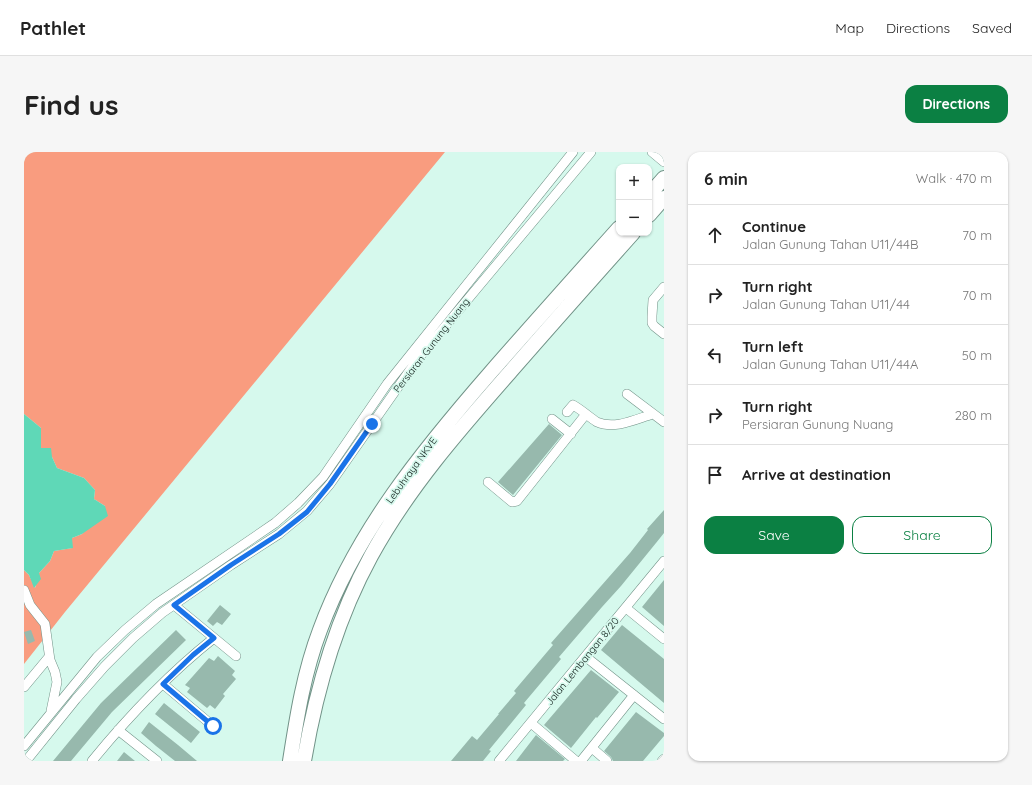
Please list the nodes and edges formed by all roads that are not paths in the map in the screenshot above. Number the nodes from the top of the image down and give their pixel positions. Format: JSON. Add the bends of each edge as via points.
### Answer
{"nodes":[{"id":1,"x":573,"y":152,"type":"edge"},
{"id":2,"x":590,"y":152,"type":"edge"},
{"id":3,"x":652,"y":152,"type":"edge"},
{"id":4,"x":664,"y":162,"type":"edge"},
{"id":5,"x":664,"y":178,"type":"edge"},
{"id":6,"x":652,"y":192,"type":"edge"},
{"id":7,"x":664,"y":198,"type":"edge"},
{"id":8,"x":652,"y":212,"type":"edge"},
{"id":9,"x":616,"y":231,"type":"edge"},
{"id":10,"x":630,"y":236,"type":"edge"},
{"id":11,"x":664,"y":287,"type":"edge"},
{"id":12,"x":664,"y":334,"type":"edge"},
{"id":13,"x":626,"y":394,"type":"dead end"},
{"id":14,"x":567,"y":412,"type":"dead end"},
{"id":15,"x":586,"y":414,"type":"junction"},
{"id":16,"x":653,"y":414,"type":"junction"},
{"id":17,"x":552,"y":419,"type":"dead end"},
{"id":18,"x":664,"y":422,"type":"edge"},
{"id":19,"x":571,"y":434,"type":"junction"},
{"id":20,"x":488,"y":482,"type":"dead end"},
{"id":21,"x":664,"y":561,"type":"edge"},
{"id":22,"x":24,"y":590,"type":"edge"},
{"id":23,"x":174,"y":605,"type":"junction"},
{"id":24,"x":626,"y":608,"type":"junction"},
{"id":25,"x":340,"y":622,"type":"junction"},
{"id":26,"x":214,"y":638,"type":"junction"},
{"id":27,"x":664,"y":639,"type":"edge"},
{"id":28,"x":236,"y":656,"type":"dead end"},
{"id":29,"x":49,"y":657,"type":"junction"},
{"id":30,"x":586,"y":657,"type":"junction"},
{"id":31,"x":163,"y":684,"type":"junction"},
{"id":32,"x":24,"y":688,"type":"edge"},
{"id":33,"x":634,"y":695,"type":"junction"},
{"id":34,"x":51,"y":713,"type":"junction"},
{"id":35,"x":664,"y":719,"type":"edge"},
{"id":36,"x":531,"y":723,"type":"junction"},
{"id":37,"x":213,"y":726,"type":"dead end"},
{"id":38,"x":118,"y":730,"type":"junction"},
{"id":39,"x":24,"y":746,"type":"edge"},
{"id":40,"x":592,"y":748,"type":"junction"},
{"id":41,"x":664,"y":758,"type":"edge"},
{"id":42,"x":26,"y":761,"type":"edge"},
{"id":43,"x":92,"y":761,"type":"edge"},
{"id":44,"x":157,"y":761,"type":"edge"},
{"id":45,"x":290,"y":761,"type":"edge"},
{"id":46,"x":304,"y":761,"type":"edge"},
{"id":47,"x":314,"y":761,"type":"edge"},
{"id":48,"x":499,"y":761,"type":"edge"},
{"id":49,"x":576,"y":761,"type":"edge"},
{"id":50,"x":581,"y":761,"type":"edge"},
{"id":51,"x":607,"y":761,"type":"edge"},
{"id":52,"x":662,"y":761,"type":"edge"}],
"edges":[{"from":1,"to":34,"type":"street","name":"Persiaran Gunung Nuang","via":[[387,384],[323,477],[275,523],[156,604],[125,630],[97,657]]},
{"from":2,"to":23,"type":"street","name":"Persiaran Gunung Nuang","via":[[417,360],[330,484],[307,512]]},
{"from":3,"to":4,"type":"street"},
{"from":5,"to":6,"type":"highway"},
{"from":7,"to":8,"type":"highway"},
{"from":9,"to":45,"type":"highway","name":"Lebuhraya NKVE","via":[[443,428],[372,526],[348,566],[318,635],[302,691]]},
{"from":10,"to":25,"type":"highway","name":"Lebuhraya NKVE","via":[[491,393],[423,477],[371,555]]},
{"from":11,"to":12,"type":"street","via":[[654,300],[652,324]]},
{"from":13,"to":16,"type":"street"},
{"from":14,"to":15,"type":"street","via":[[573,406]]},
{"from":15,"to":16,"type":"street","via":[[598,422],[610,424],[630,422]]},
{"from":15,"to":19,"type":"street"},
{"from":16,"to":18,"type":"street"},
{"from":17,"to":19,"type":"street"},
{"from":19,"to":20,"type":"street","via":[[517,501],[512,502]]},
{"from":21,"to":24,"type":"street","name":"Jalan Lembangan 8/20"},
{"from":22,"to":29,"type":"street","via":[[30,605],[45,624]]},
{"from":23,"to":26,"type":"street"},
{"from":23,"to":42,"type":"street","name":"Persiaran Gunung Nuang","via":[[133,638],[105,666]]},
{"from":24,"to":27,"type":"street"},
{"from":24,"to":30,"type":"street","name":"Jalan Lembangan 8/20"},
{"from":25,"to":46,"type":"highway","name":"Lebuhraya NKVE","via":[[314,706]]},
{"from":25,"to":47,"type":"highway","via":[[320,718]]},
{"from":26,"to":28,"type":"street"},
{"from":26,"to":31,"type":"street"},
{"from":29,"to":32,"type":"street"},
{"from":29,"to":34,"type":"street","via":[[57,682]]},
{"from":30,"to":33,"type":"street"},
{"from":30,"to":36,"type":"street","name":"Jalan Lembangan 8/20"},
{"from":31,"to":37,"type":"street"},
{"from":31,"to":38,"type":"street"},
{"from":33,"to":35,"type":"street"},
{"from":33,"to":40,"type":"street"},
{"from":34,"to":39,"type":"street","name":"Persiaran Gunung Nuang"},
{"from":36,"to":48,"type":"street","name":"Jalan Lembangan 8/20"},
{"from":36,"to":49,"type":"street"},
{"from":38,"to":43,"type":"street"},
{"from":38,"to":44,"type":"street"},
{"from":40,"to":50,"type":"street"},
{"from":40,"to":51,"type":"street"},
{"from":41,"to":52,"type":"street"}]}
